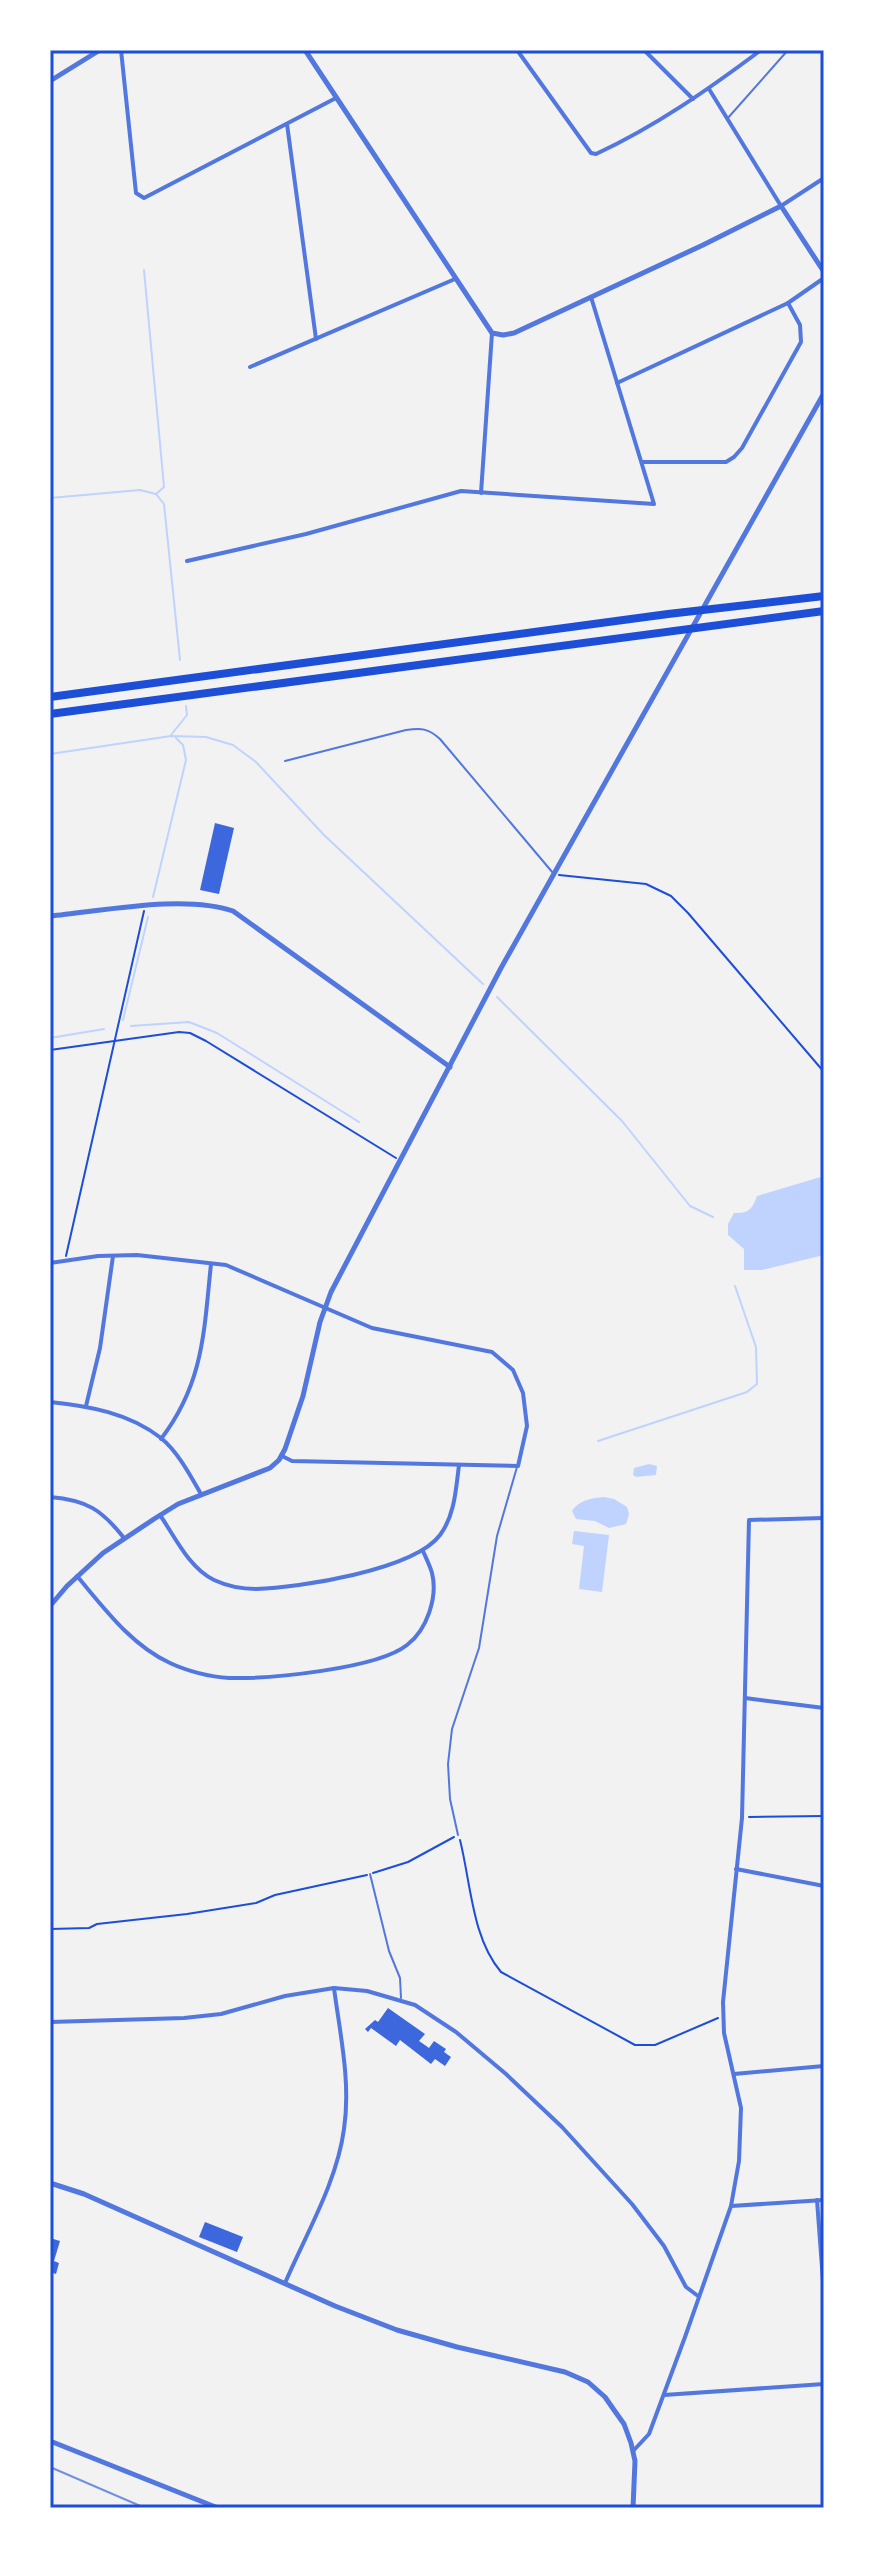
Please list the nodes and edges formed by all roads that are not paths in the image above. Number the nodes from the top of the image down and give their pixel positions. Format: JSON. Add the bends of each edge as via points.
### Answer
{"nodes":[{"id":1,"x":100,"y":50,"type":"edge"},
{"id":2,"x":121,"y":50,"type":"edge"},
{"id":3,"x":305,"y":50,"type":"edge"},
{"id":4,"x":517,"y":50,"type":"edge"},
{"id":5,"x":644,"y":50,"type":"edge"},
{"id":6,"x":761,"y":50,"type":"edge"},
{"id":7,"x":788,"y":50,"type":"edge"},
{"id":8,"x":50,"y":81,"type":"edge"},
{"id":9,"x":709,"y":89,"type":"junction"},
{"id":10,"x":338,"y":98,"type":"junction"},
{"id":11,"x":693,"y":99,"type":"junction"},
{"id":12,"x":726,"y":120,"type":"junction"},
{"id":13,"x":287,"y":124,"type":"junction"},
{"id":14,"x":824,"y":178,"type":"edge"},
{"id":15,"x":781,"y":206,"type":"junction"},
{"id":16,"x":824,"y":275,"type":"edge"},
{"id":17,"x":455,"y":279,"type":"junction"},
{"id":18,"x":591,"y":297,"type":"junction"},
{"id":19,"x":788,"y":303,"type":"junction"},
{"id":20,"x":492,"y":333,"type":"junction"},
{"id":21,"x":316,"y":339,"type":"junction"},
{"id":22,"x":250,"y":367,"type":"dead end"},
{"id":23,"x":617,"y":383,"type":"junction"},
{"id":24,"x":824,"y":393,"type":"edge"},
{"id":25,"x":641,"y":462,"type":"junction"},
{"id":26,"x":481,"y":493,"type":"junction"},
{"id":27,"x":187,"y":561,"type":"dead end"},
{"id":28,"x":824,"y":596,"type":"edge"},
{"id":29,"x":824,"y":611,"type":"edge"},
{"id":30,"x":50,"y":697,"type":"edge"},
{"id":31,"x":50,"y":714,"type":"edge"},
{"id":32,"x":285,"y":761,"type":"dead end"},
{"id":33,"x":554,"y":874,"type":"junction"},
{"id":34,"x":50,"y":916,"type":"edge"},
{"id":35,"x":450,"y":1067,"type":"junction"},
{"id":36,"x":113,"y":1256,"type":"junction"},
{"id":37,"x":211,"y":1262,"type":"junction"},
{"id":38,"x":50,"y":1263,"type":"edge"},
{"id":39,"x":325,"y":1307,"type":"junction"},
{"id":40,"x":50,"y":1402,"type":"edge"},
{"id":41,"x":86,"y":1406,"type":"junction"},
{"id":42,"x":161,"y":1439,"type":"junction"},
{"id":43,"x":282,"y":1456,"type":"junction"},
{"id":44,"x":459,"y":1465,"type":"junction"},
{"id":45,"x":518,"y":1466,"type":"junction"},
{"id":46,"x":201,"y":1494,"type":"junction"},
{"id":47,"x":50,"y":1497,"type":"edge"},
{"id":48,"x":160,"y":1515,"type":"junction"},
{"id":49,"x":824,"y":1518,"type":"edge"},
{"id":50,"x":124,"y":1538,"type":"junction"},
{"id":51,"x":423,"y":1551,"type":"junction"},
{"id":52,"x":77,"y":1576,"type":"junction"},
{"id":53,"x":50,"y":1606,"type":"edge"},
{"id":54,"x":745,"y":1698,"type":"junction"},
{"id":55,"x":824,"y":1708,"type":"edge"},
{"id":56,"x":458,"y":1835,"type":"road end"},
{"id":57,"x":736,"y":1869,"type":"junction"},
{"id":58,"x":370,"y":1874,"type":"road end"},
{"id":59,"x":824,"y":1886,"type":"edge"},
{"id":60,"x":334,"y":1988,"type":"junction"},
{"id":61,"x":401,"y":1999,"type":"junction"},
{"id":62,"x":50,"y":2022,"type":"edge"},
{"id":63,"x":824,"y":2066,"type":"edge"},
{"id":64,"x":734,"y":2074,"type":"junction"},
{"id":65,"x":50,"y":2183,"type":"edge"},
{"id":66,"x":817,"y":2200,"type":"junction"},
{"id":67,"x":824,"y":2200,"type":"edge"},
{"id":68,"x":731,"y":2206,"type":"junction"},
{"id":69,"x":285,"y":2283,"type":"junction"},
{"id":70,"x":824,"y":2294,"type":"edge"},
{"id":71,"x":698,"y":2296,"type":"junction"},
{"id":72,"x":824,"y":2384,"type":"edge"},
{"id":73,"x":664,"y":2395,"type":"junction"},
{"id":74,"x":50,"y":2441,"type":"edge"},
{"id":75,"x":634,"y":2450,"type":"junction"},
{"id":76,"x":218,"y":2508,"type":"edge"},
{"id":77,"x":633,"y":2508,"type":"edge"}],
"edges":[{"from":1,"to":8,"type":"street"},
{"from":2,"to":13,"type":"street","via":[[136,193],[144,198]]},
{"from":3,"to":10,"type":"street"},
{"from":4,"to":11,"type":"street","via":[[591,153],[634,136]]},
{"from":5,"to":11,"type":"street"},
{"from":6,"to":9,"type":"street"},
{"from":7,"to":12,"type":"lane"},
{"from":9,"to":11,"type":"street"},
{"from":9,"to":12,"type":"street"},
{"from":10,"to":13,"type":"street"},
{"from":10,"to":17,"type":"street"},
{"from":12,"to":15,"type":"street"},
{"from":13,"to":21,"type":"street"},
{"from":14,"to":15,"type":"street"},
{"from":15,"to":16,"type":"street"},
{"from":15,"to":18,"type":"street"},
{"from":16,"to":19,"type":"street"},
{"from":17,"to":20,"type":"street"},
{"from":17,"to":21,"type":"street"},
{"from":18,"to":20,"type":"street","via":[[514,333]]},
{"from":18,"to":23,"type":"street"},
{"from":19,"to":23,"type":"street"},
{"from":19,"to":25,"type":"street","via":[[800,325],[801,342],[742,448],[726,462]]},
{"from":20,"to":26,"type":"street"},
{"from":21,"to":22,"type":"street"},
{"from":23,"to":25,"type":"street"},
{"from":24,"to":33,"type":"street"},
{"from":25,"to":26,"type":"street","via":[[654,504]]},
{"from":26,"to":27,"type":"street","via":[[461,491]]},
{"from":28,"to":30,"type":"highway"},
{"from":29,"to":31,"type":"highway"},
{"from":32,"to":33,"type":"lane","via":[[406,730],[430,730]]},
{"from":33,"to":35,"type":"street"},
{"from":34,"to":35,"type":"street","via":[[200,903],[233,911]]},
{"from":35,"to":39,"type":"street"},
{"from":36,"to":37,"type":"street"},
{"from":36,"to":38,"type":"street"},
{"from":36,"to":41,"type":"street"},
{"from":37,"to":39,"type":"street"},
{"from":37,"to":42,"type":"street","via":[[202,1346],[190,1394]]},
{"from":39,"to":43,"type":"street"},
{"from":39,"to":45,"type":"street","via":[[372,1328],[495,1354],[513,1370],[523,1393],[527,1426]]},
{"from":40,"to":41,"type":"street"},
{"from":41,"to":42,"type":"street","via":[[117,1414]]},
{"from":42,"to":46,"type":"street"},
{"from":43,"to":44,"type":"street","via":[[292,1461]]},
{"from":43,"to":46,"type":"street","via":[[270,1468]]},
{"from":44,"to":45,"type":"street"},
{"from":44,"to":51,"type":"street","via":[[453,1507],[440,1535]]},
{"from":45,"to":56,"type":"lane","via":[[497,1536],[479,1648],[452,1729],[448,1764]]},
{"from":46,"to":48,"type":"street"},
{"from":47,"to":50,"type":"street","via":[[96,1509]]},
{"from":48,"to":50,"type":"street"},
{"from":48,"to":51,"type":"street","via":[[194,1565],[211,1579],[232,1586],[309,1583],[378,1569]]},
{"from":49,"to":54,"type":"street","via":[[749,1520]]},
{"from":50,"to":52,"type":"street"},
{"from":51,"to":52,"type":"street","via":[[433,1593],[422,1629],[410,1644],[380,1658],[281,1676],[227,1678],[171,1664],[116,1623]]},
{"from":52,"to":53,"type":"street"},
{"from":54,"to":55,"type":"street"},
{"from":54,"to":57,"type":"street"},
{"from":57,"to":59,"type":"street"},
{"from":57,"to":64,"type":"street","via":[[723,2016]]},
{"from":58,"to":61,"type":"lane","via":[[400,1978]]},
{"from":60,"to":61,"type":"street"},
{"from":60,"to":62,"type":"street","via":[[221,2014]]},
{"from":60,"to":69,"type":"street","via":[[346,2088],[344,2133],[330,2181]]},
{"from":61,"to":71,"type":"street","via":[[456,2032],[562,2127],[632,2204],[686,2287]]},
{"from":63,"to":64,"type":"street"},
{"from":64,"to":68,"type":"street","via":[[742,2119]]},
{"from":65,"to":69,"type":"street"},
{"from":66,"to":67,"type":"street"},
{"from":66,"to":68,"type":"street"},
{"from":66,"to":70,"type":"street"},
{"from":68,"to":71,"type":"street"},
{"from":69,"to":75,"type":"street","via":[[406,2333],[588,2382],[624,2424]]},
{"from":71,"to":73,"type":"street"},
{"from":72,"to":73,"type":"street"},
{"from":73,"to":75,"type":"street","via":[[649,2434]]},
{"from":74,"to":76,"type":"street"},
{"from":75,"to":77,"type":"street"}]}
